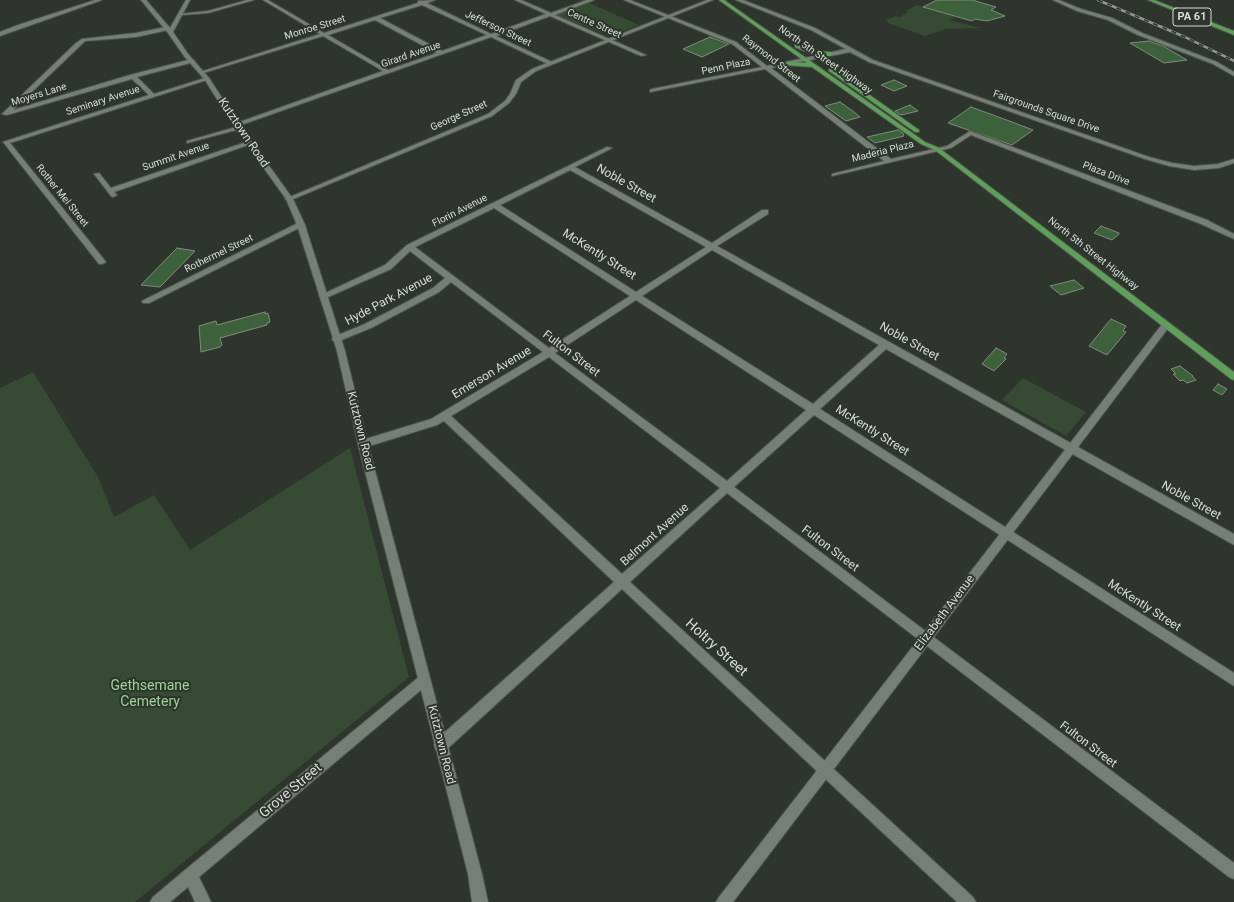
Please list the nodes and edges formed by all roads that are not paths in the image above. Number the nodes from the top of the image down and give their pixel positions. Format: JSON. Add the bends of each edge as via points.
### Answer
{"nodes":[{"id":1,"x":100,"y":0,"type":"edge"},
{"id":2,"x":143,"y":0,"type":"edge"},
{"id":3,"x":188,"y":0,"type":"edge"},
{"id":4,"x":252,"y":0,"type":"edge"},
{"id":5,"x":266,"y":0,"type":"edge"},
{"id":6,"x":417,"y":0,"type":"edge"},
{"id":7,"x":434,"y":0,"type":"edge"},
{"id":8,"x":517,"y":0,"type":"edge"},
{"id":9,"x":592,"y":0,"type":"edge"},
{"id":10,"x":626,"y":0,"type":"edge"},
{"id":11,"x":711,"y":0,"type":"edge"},
{"id":12,"x":721,"y":0,"type":"edge"},
{"id":13,"x":731,"y":0,"type":"edge"},
{"id":14,"x":738,"y":0,"type":"edge"},
{"id":15,"x":1055,"y":0,"type":"edge"},
{"id":16,"x":1150,"y":0,"type":"edge"},
{"id":17,"x":423,"y":3,"type":"junction"},
{"id":18,"x":181,"y":14,"type":"junction"},
{"id":19,"x":551,"y":15,"type":"junction"},
{"id":20,"x":669,"y":16,"type":"junction"},
{"id":21,"x":375,"y":18,"type":"junction"},
{"id":22,"x":168,"y":31,"type":"junction"},
{"id":23,"x":1234,"y":33,"type":"edge"},
{"id":24,"x":0,"y":34,"type":"edge"},
{"id":25,"x":323,"y":35,"type":"junction"},
{"id":26,"x":492,"y":35,"type":"junction"},
{"id":27,"x":608,"y":40,"type":"junction"},
{"id":28,"x":797,"y":46,"type":"junction"},
{"id":29,"x":793,"y":52,"type":"junction"},
{"id":30,"x":852,"y":52,"type":"junction"},
{"id":31,"x":442,"y":53,"type":"junction"},
{"id":32,"x":643,"y":55,"type":"dead end"},
{"id":33,"x":832,"y":56,"type":"junction"},
{"id":34,"x":808,"y":59,"type":"junction"},
{"id":35,"x":192,"y":61,"type":"junction"},
{"id":36,"x":818,"y":61,"type":"junction"},
{"id":37,"x":793,"y":62,"type":"junction"},
{"id":38,"x":550,"y":63,"type":"junction"},
{"id":39,"x":786,"y":64,"type":"junction"},
{"id":40,"x":767,"y":68,"type":"junction"},
{"id":41,"x":816,"y":68,"type":"junction"},
{"id":42,"x":831,"y":70,"type":"junction"},
{"id":43,"x":388,"y":72,"type":"junction"},
{"id":44,"x":202,"y":73,"type":"junction"},
{"id":45,"x":1234,"y":74,"type":"edge"},
{"id":46,"x":132,"y":76,"type":"junction"},
{"id":47,"x":206,"y":79,"type":"junction"},
{"id":48,"x":652,"y":91,"type":"dead end"},
{"id":49,"x":153,"y":96,"type":"junction"},
{"id":50,"x":237,"y":127,"type":"junction"},
{"id":51,"x":970,"y":133,"type":"joint"},
{"id":52,"x":6,"y":142,"type":"joint"},
{"id":53,"x":189,"y":142,"type":"dead end"},
{"id":54,"x":249,"y":143,"type":"junction"},
{"id":55,"x":609,"y":148,"type":"dead end"},
{"id":56,"x":937,"y":149,"type":"junction"},
{"id":57,"x":889,"y":161,"type":"junction"},
{"id":58,"x":1234,"y":161,"type":"edge"},
{"id":59,"x":570,"y":167,"type":"junction"},
{"id":60,"x":97,"y":174,"type":"dead end"},
{"id":61,"x":834,"y":175,"type":"dead end"},
{"id":62,"x":289,"y":199,"type":"junction"},
{"id":63,"x":495,"y":205,"type":"junction"},
{"id":64,"x":765,"y":212,"type":"dead end"},
{"id":65,"x":301,"y":225,"type":"junction"},
{"id":66,"x":1234,"y":237,"type":"edge"},
{"id":67,"x":710,"y":246,"type":"junction"},
{"id":68,"x":410,"y":247,"type":"junction"},
{"id":69,"x":102,"y":262,"type":"dead end"},
{"id":70,"x":450,"y":278,"type":"junction"},
{"id":71,"x":636,"y":294,"type":"junction"},
{"id":72,"x":324,"y":296,"type":"junction"},
{"id":73,"x":146,"y":301,"type":"dead end"},
{"id":74,"x":1166,"y":325,"type":"junction"},
{"id":75,"x":336,"y":339,"type":"junction"},
{"id":76,"x":886,"y":344,"type":"junction"},
{"id":77,"x":548,"y":352,"type":"junction"},
{"id":78,"x":1234,"y":377,"type":"edge"},
{"id":79,"x":814,"y":410,"type":"junction"},
{"id":80,"x":445,"y":416,"type":"junction"},
{"id":81,"x":363,"y":444,"type":"junction"},
{"id":82,"x":1071,"y":448,"type":"junction"},
{"id":83,"x":727,"y":488,"type":"junction"},
{"id":84,"x":1006,"y":532,"type":"junction"},
{"id":85,"x":1234,"y":540,"type":"edge"},
{"id":86,"x":623,"y":581,"type":"junction"},
{"id":87,"x":926,"y":638,"type":"junction"},
{"id":88,"x":424,"y":680,"type":"junction"},
{"id":89,"x":1234,"y":680,"type":"edge"},
{"id":90,"x":441,"y":745,"type":"junction"},
{"id":91,"x":825,"y":769,"type":"junction"},
{"id":92,"x":1234,"y":872,"type":"edge"},
{"id":93,"x":190,"y":875,"type":"junction"},
{"id":94,"x":158,"y":902,"type":"edge"},
{"id":95,"x":203,"y":902,"type":"edge"},
{"id":96,"x":480,"y":902,"type":"edge"},
{"id":97,"x":724,"y":902,"type":"edge"},
{"id":98,"x":968,"y":902,"type":"edge"}],
"edges":[{"from":1,"to":24,"type":"street"},
{"from":2,"to":22,"type":"street","name":"Kutztown Road"},
{"from":3,"to":18,"type":"street"},
{"from":4,"to":18,"type":"street","via":[[208,12]]},
{"from":5,"to":25,"type":"street"},
{"from":6,"to":17,"type":"street","name":"Jefferson Street"},
{"from":7,"to":17,"type":"street","name":"Monroe Street"},
{"from":8,"to":19,"type":"street","name":"Centre Street"},
{"from":9,"to":19,"type":"street","name":"Girard Avenue"},
{"from":10,"to":20,"type":"street","name":"Raymond Street"},
{"from":11,"to":20,"type":"street","name":"George Street"},
{"from":12,"to":29,"type":"main road","name":"North 5th Street Highway"},
{"from":13,"to":28,"type":"main road","name":"North 5th Street Highway"},
{"from":14,"to":30,"type":"street","name":"Fairgrounds Square Drive","via":[[829,37]]},
{"from":15,"to":45,"type":"street","via":[[1110,19],[1140,34],[1215,63]]},
{"from":16,"to":23,"type":"main road","number":"PA 61"},
{"from":17,"to":21,"type":"street","name":"Monroe Street"},
{"from":17,"to":26,"type":"street","name":"Jefferson Street"},
{"from":18,"to":22,"type":"street"},
{"from":19,"to":26,"type":"street","name":"Girard Avenue"},
{"from":19,"to":27,"type":"street","name":"Centre Street"},
{"from":20,"to":27,"type":"street","name":"George Street"},
{"from":20,"to":40,"type":"street","name":"Raymond Street","via":[[732,41]]},
{"from":21,"to":25,"type":"street","name":"Monroe Street"},
{"from":21,"to":31,"type":"street"},
{"from":22,"to":35,"type":"street","name":"Kutztown Road"},
{"from":22,"to":46,"type":"street","name":"Moyers Lane","via":[[84,40],[5,114]]},
{"from":25,"to":43,"type":"street"},
{"from":25,"to":44,"type":"street","name":"Monroe Street"},
{"from":26,"to":31,"type":"street","name":"Girard Avenue"},
{"from":26,"to":38,"type":"street","name":"Jefferson Street"},
{"from":27,"to":32,"type":"street","name":"Centre Street"},
{"from":27,"to":38,"type":"street","name":"George Street"},
{"from":28,"to":33,"type":"main road"},
{"from":28,"to":34,"type":"main road","name":"North 5th Street Highway"},
{"from":29,"to":34,"type":"main road","name":"North 5th Street Highway"},
{"from":29,"to":37,"type":"main road","via":[[798,58]]},
{"from":30,"to":33,"type":"street"},
{"from":30,"to":58,"type":"street","name":"Fairgrounds Square Drive","via":[[871,61],[1162,163],[1194,168]]},
{"from":31,"to":43,"type":"street","name":"Girard Avenue"},
{"from":33,"to":34,"type":"street"},
{"from":33,"to":36,"type":"street"},
{"from":33,"to":42,"type":"main road","via":[[828,63]]},
{"from":34,"to":36,"type":"street"},
{"from":34,"to":37,"type":"street","name":"Penn Plaza"},
{"from":34,"to":41,"type":"main road","name":"North 5th Street Highway"},
{"from":35,"to":44,"type":"street","name":"Kutztown Road"},
{"from":35,"to":46,"type":"street","name":"Moyers Lane"},
{"from":36,"to":42,"type":"main road","name":"North 5th Street Highway"},
{"from":37,"to":39,"type":"street","name":"Penn Plaza"},
{"from":38,"to":62,"type":"street","name":"George Street","via":[[522,77],[511,99],[490,114]]},
{"from":39,"to":40,"type":"street","name":"Penn Plaza"},
{"from":39,"to":41,"type":"main road","via":[[802,64]]},
{"from":40,"to":48,"type":"street","name":"Penn Plaza"},
{"from":40,"to":57,"type":"street","name":"Raymond Street"},
{"from":41,"to":56,"type":"main road","name":"North 5th Street Highway","via":[[923,143]]},
{"from":42,"to":56,"type":"main road","name":"North 5th Street Highway","via":[[932,142]]},
{"from":43,"to":50,"type":"street","name":"Girard Avenue"},
{"from":44,"to":47,"type":"street","name":"Kutztown Road"},
{"from":46,"to":49,"type":"street"},
{"from":47,"to":49,"type":"street","name":"Seminary Avenue"},
{"from":47,"to":50,"type":"street","name":"Kutztown Road"},
{"from":49,"to":52,"type":"street","name":"Seminary Avenue"},
{"from":50,"to":53,"type":"street","name":"Girard Avenue"},
{"from":50,"to":54,"type":"street","name":"Kutztown Road"},
{"from":51,"to":56,"type":"street","name":"Maderia Plaza","via":[[949,146]]},
{"from":51,"to":66,"type":"street","name":"Plaza Drive","via":[[1204,222]]},
{"from":52,"to":69,"type":"street","name":"Rother Mel Street"},
{"from":54,"to":60,"type":"street","name":"Summit Avenue","via":[[112,193]]},
{"from":54,"to":62,"type":"street","name":"Kutztown Road"},
{"from":55,"to":59,"type":"street","name":"Florin Avenue"},
{"from":56,"to":57,"type":"street","name":"Maderia Plaza"},
{"from":56,"to":74,"type":"main road","name":"North 5th Street Highway"},
{"from":57,"to":61,"type":"street","name":"Maderia Plaza"},
{"from":59,"to":63,"type":"street","name":"Florin Avenue"},
{"from":59,"to":67,"type":"street","name":"Noble Street"},
{"from":62,"to":65,"type":"street","name":"Kutztown Road"},
{"from":63,"to":68,"type":"street","name":"Florin Avenue"},
{"from":63,"to":71,"type":"street","name":"McKently Street"},
{"from":64,"to":67,"type":"street","name":"Emerson Avenue"},
{"from":65,"to":72,"type":"street","name":"Kutztown Road"},
{"from":65,"to":73,"type":"street","name":"Rothermel Street"},
{"from":67,"to":71,"type":"street","name":"Emerson Avenue"},
{"from":67,"to":76,"type":"street","name":"Noble Street"},
{"from":68,"to":70,"type":"street","name":"Fulton Street"},
{"from":68,"to":72,"type":"street","name":"Florin Avenue","via":[[388,267]]},
{"from":70,"to":75,"type":"street","name":"Hyde Park Avenue","via":[[436,290],[368,326]]},
{"from":70,"to":77,"type":"street","name":"Fulton Street"},
{"from":71,"to":77,"type":"street","name":"Emerson Avenue"},
{"from":71,"to":79,"type":"street","name":"McKently Street"},
{"from":72,"to":75,"type":"street","name":"Kutztown Road"},
{"from":74,"to":78,"type":"main road","name":"North 5th Street Highway"},
{"from":74,"to":82,"type":"street","name":"Elizabeth Avenue"},
{"from":75,"to":81,"type":"street","name":"Kutztown Road"},
{"from":76,"to":79,"type":"street","name":"Belmont Avenue"},
{"from":76,"to":82,"type":"street","name":"Noble Street"},
{"from":77,"to":80,"type":"street","name":"Emerson Avenue"},
{"from":77,"to":83,"type":"street","name":"Fulton Street"},
{"from":79,"to":83,"type":"street","name":"Belmont Avenue"},
{"from":79,"to":84,"type":"street","name":"McKently Street"},
{"from":80,"to":81,"type":"street","name":"Emerson Avenue","via":[[427,425]]},
{"from":80,"to":86,"type":"street","name":"Holtry Street"},
{"from":81,"to":88,"type":"street","name":"Kutztown Road"},
{"from":82,"to":84,"type":"street","name":"Elizabeth Avenue"},
{"from":82,"to":85,"type":"street","name":"Noble Street"},
{"from":83,"to":86,"type":"street","name":"Belmont Avenue"},
{"from":83,"to":87,"type":"street","name":"Fulton Street"},
{"from":84,"to":87,"type":"street","name":"Elizabeth Avenue"},
{"from":84,"to":89,"type":"street","name":"McKently Street"},
{"from":86,"to":90,"type":"street","name":"Belmont Avenue"},
{"from":86,"to":91,"type":"street","name":"Holtry Street"},
{"from":87,"to":91,"type":"street","name":"Elizabeth Avenue"},
{"from":87,"to":92,"type":"street","name":"Fulton Street"},
{"from":88,"to":90,"type":"street","name":"Kutztown Road"},
{"from":88,"to":93,"type":"street","name":"Grove Street"},
{"from":90,"to":96,"type":"street","name":"Kutztown Road"},
{"from":91,"to":97,"type":"street","name":"Elizabeth Avenue"},
{"from":91,"to":98,"type":"street","name":"Holtry Street"},
{"from":93,"to":94,"type":"street","name":"Grove Street"},
{"from":93,"to":95,"type":"street"}]}
